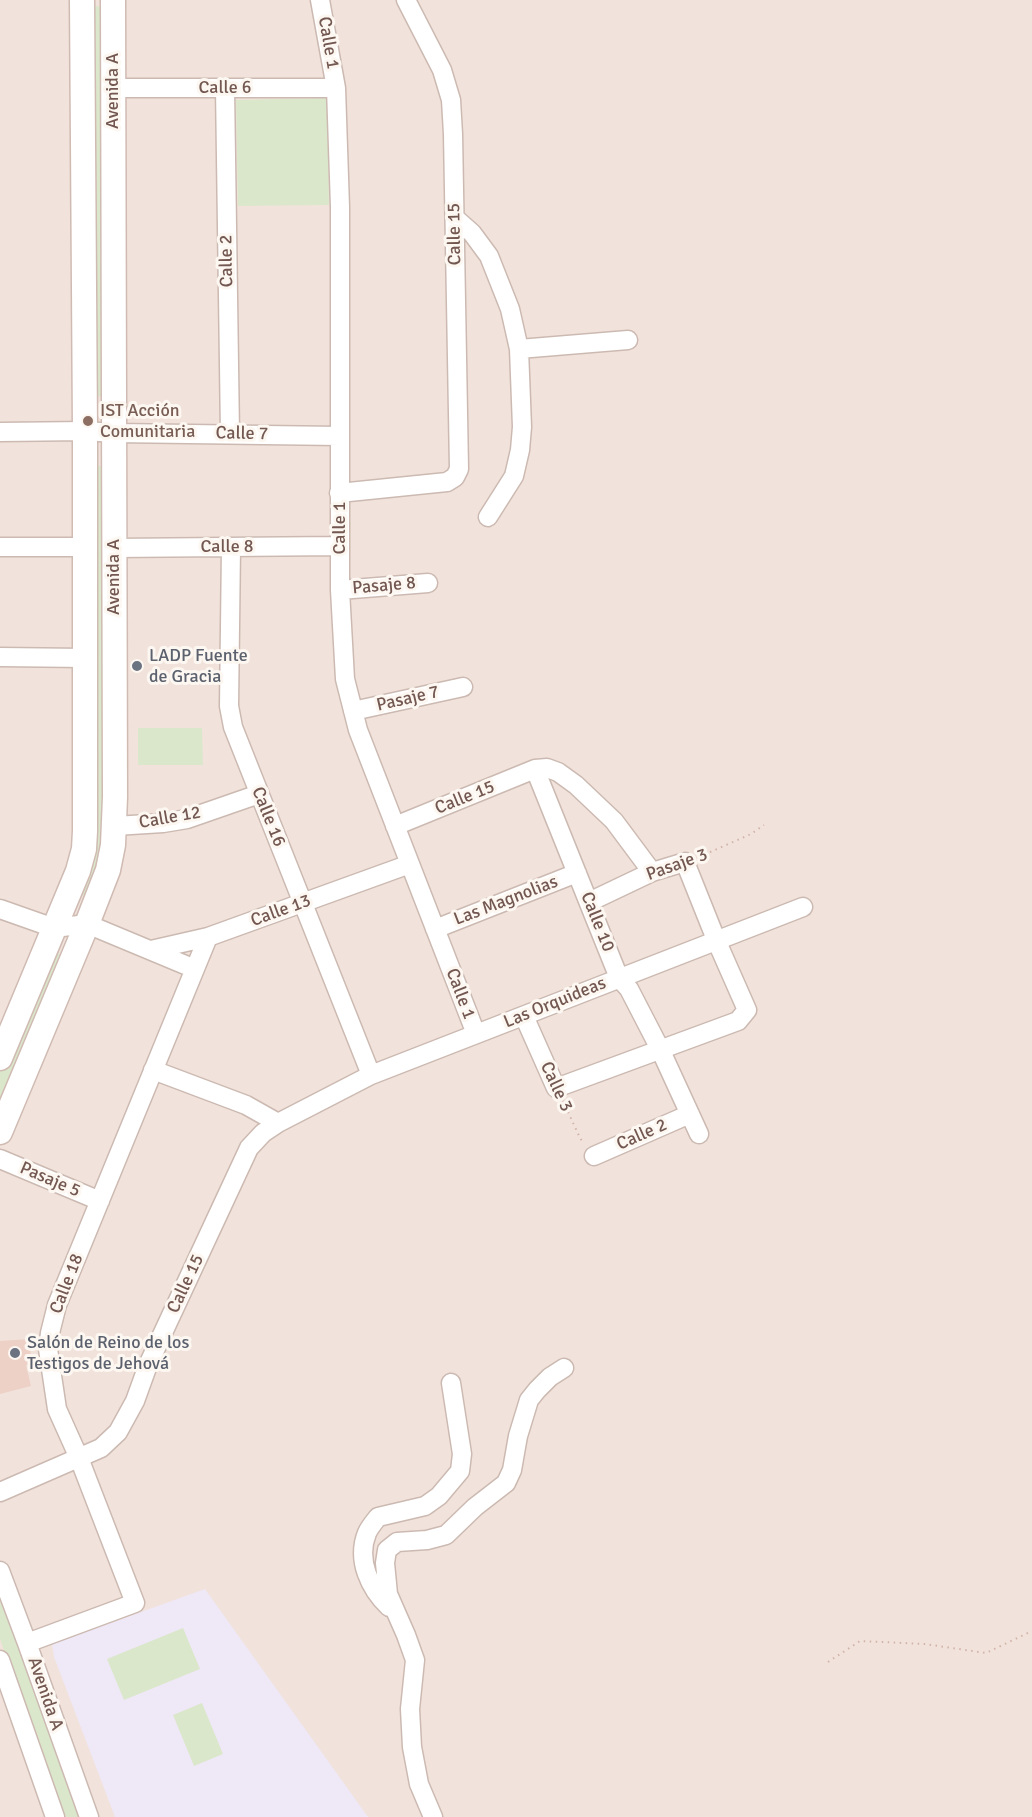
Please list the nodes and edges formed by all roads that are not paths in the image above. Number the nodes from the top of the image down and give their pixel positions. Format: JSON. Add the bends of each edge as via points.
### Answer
{"nodes":[{"id":1,"x":82,"y":0,"type":"edge"},
{"id":2,"x":112,"y":0,"type":"edge"},
{"id":3,"x":320,"y":0,"type":"edge"},
{"id":4,"x":406,"y":0,"type":"edge"},
{"id":5,"x":113,"y":88,"type":"junction"},
{"id":6,"x":225,"y":88,"type":"junction"},
{"id":7,"x":336,"y":88,"type":"junction"},
{"id":8,"x":455,"y":218,"type":"junction"},
{"id":9,"x":628,"y":340,"type":"dead end"},
{"id":10,"x":519,"y":349,"type":"junction"},
{"id":11,"x":85,"y":431,"type":"junction"},
{"id":12,"x":0,"y":432,"type":"edge"},
{"id":13,"x":114,"y":433,"type":"junction"},
{"id":14,"x":230,"y":434,"type":"junction"},
{"id":15,"x":339,"y":436,"type":"junction"},
{"id":16,"x":339,"y":493,"type":"junction"},
{"id":17,"x":488,"y":517,"type":"dead end"},
{"id":18,"x":339,"y":546,"type":"junction"},
{"id":19,"x":0,"y":547,"type":"edge"},
{"id":20,"x":85,"y":547,"type":"junction"},
{"id":21,"x":114,"y":548,"type":"junction"},
{"id":22,"x":231,"y":548,"type":"junction"},
{"id":23,"x":428,"y":583,"type":"dead end"},
{"id":24,"x":340,"y":590,"type":"junction"},
{"id":25,"x":0,"y":657,"type":"edge"},
{"id":26,"x":85,"y":658,"type":"junction"},
{"id":27,"x":463,"y":687,"type":"dead end"},
{"id":28,"x":353,"y":711,"type":"junction"},
{"id":29,"x":536,"y":769,"type":"junction"},
{"id":30,"x":259,"y":794,"type":"junction"},
{"id":31,"x":115,"y":826,"type":"junction"},
{"id":32,"x":395,"y":826,"type":"junction"},
{"id":33,"x":410,"y":864,"type":"junction"},
{"id":34,"x":652,"y":872,"type":"junction"},
{"id":35,"x":577,"y":873,"type":"junction"},
{"id":36,"x":589,"y":902,"type":"junction"},
{"id":37,"x":303,"y":904,"type":"junction"},
{"id":38,"x":803,"y":907,"type":"dead end"},
{"id":39,"x":0,"y":909,"type":"edge"},
{"id":40,"x":87,"y":924,"type":"junction"},
{"id":41,"x":54,"y":928,"type":"junction"},
{"id":42,"x":435,"y":929,"type":"junction"},
{"id":43,"x":208,"y":937,"type":"junction"},
{"id":44,"x":717,"y":942,"type":"junction"},
{"id":45,"x":151,"y":950,"type":"junction"},
{"id":46,"x":195,"y":969,"type":"junction"},
{"id":47,"x":619,"y":978,"type":"junction"},
{"id":48,"x":524,"y":1016,"type":"junction"},
{"id":49,"x":5,"y":1033,"type":"edge"},
{"id":50,"x":476,"y":1035,"type":"junction"},
{"id":51,"x":660,"y":1049,"type":"junction"},
{"id":52,"x":0,"y":1058,"type":"edge"},
{"id":53,"x":153,"y":1070,"type":"junction"},
{"id":54,"x":370,"y":1075,"type":"junction"},
{"id":55,"x":690,"y":1114,"type":"junction"},
{"id":56,"x":278,"y":1123,"type":"junction"},
{"id":57,"x":0,"y":1132,"type":"edge"},
{"id":58,"x":699,"y":1134,"type":"dead end"},
{"id":59,"x":594,"y":1156,"type":"road end"},
{"id":60,"x":0,"y":1159,"type":"edge"},
{"id":61,"x":99,"y":1202,"type":"junction"},
{"id":62,"x":564,"y":1368,"type":"dead end"},
{"id":63,"x":451,"y":1383,"type":"dead end"},
{"id":64,"x":79,"y":1458,"type":"junction"},
{"id":65,"x":0,"y":1492,"type":"edge"},
{"id":66,"x":0,"y":1571,"type":"edge"},
{"id":67,"x":397,"y":1615,"type":"junction"},
{"id":68,"x":27,"y":1643,"type":"junction"},
{"id":69,"x":0,"y":1659,"type":"edge"},
{"id":70,"x":55,"y":1817,"type":"edge"},
{"id":71,"x":88,"y":1817,"type":"edge"},
{"id":72,"x":433,"y":1817,"type":"edge"}],
"edges":[{"from":1,"to":11,"type":"main road","name":"Avenida A"},
{"from":2,"to":5,"type":"main road","name":"Avenida A"},
{"from":3,"to":7,"type":"street","name":"Calle 1"},
{"from":4,"to":8,"type":"street","name":"Calle 15","via":[[442,70],[451,100]]},
{"from":5,"to":6,"type":"street","name":"Calle 6"},
{"from":5,"to":13,"type":"main road","name":"Avenida A"},
{"from":6,"to":7,"type":"street","name":"Calle 6"},
{"from":6,"to":14,"type":"street","name":"Calle 2"},
{"from":7,"to":15,"type":"street","name":"Calle 1"},
{"from":8,"to":10,"type":"street","via":[[489,256],[510,309]]},
{"from":8,"to":16,"type":"street","name":"Calle 15","via":[[459,468],[447,482]]},
{"from":9,"to":10,"type":"street"},
{"from":10,"to":17,"type":"street","via":[[520,450],[514,476]]},
{"from":11,"to":12,"type":"street","name":"Calle 7"},
{"from":11,"to":13,"type":"street","name":"Calle 7"},
{"from":11,"to":20,"type":"main road","name":"Avenida A"},
{"from":13,"to":14,"type":"street","name":"Calle 7"},
{"from":13,"to":21,"type":"main road","name":"Avenida A"},
{"from":14,"to":15,"type":"street","name":"Calle 7"},
{"from":15,"to":16,"type":"street","name":"Calle 1"},
{"from":16,"to":18,"type":"street","name":"Calle 1"},
{"from":18,"to":22,"type":"street","name":"Calle 8"},
{"from":18,"to":24,"type":"street","name":"Calle 1"},
{"from":19,"to":20,"type":"street"},
{"from":20,"to":26,"type":"main road","name":"Avenida A"},
{"from":21,"to":22,"type":"street","name":"Calle 8"},
{"from":21,"to":31,"type":"main road","name":"Avenida A"},
{"from":22,"to":30,"type":"street","name":"Calle 16","via":[[229,706],[232,727]]},
{"from":23,"to":24,"type":"street","name":"Pasaje 8"},
{"from":24,"to":28,"type":"street","name":"Calle 1","via":[[345,679]]},
{"from":25,"to":26,"type":"street"},
{"from":26,"to":41,"type":"main road","name":"Avenida A","via":[[84,849]]},
{"from":27,"to":28,"type":"street","name":"Pasaje 7"},
{"from":28,"to":32,"type":"street","name":"Calle 1"},
{"from":29,"to":32,"type":"street","name":"Calle 15"},
{"from":29,"to":34,"type":"street","via":[[558,772],[576,785],[614,822]]},
{"from":29,"to":35,"type":"street","name":"Calle 10"},
{"from":30,"to":31,"type":"street","name":"Calle 12","via":[[187,819]]},
{"from":30,"to":37,"type":"street","name":"Calle 16"},
{"from":31,"to":40,"type":"main road","name":"Avenida A","via":[[108,870]]},
{"from":32,"to":33,"type":"street","name":"Calle 1"},
{"from":33,"to":37,"type":"street","name":"Calle 13"},
{"from":33,"to":42,"type":"street","name":"Calle 1"},
{"from":34,"to":36,"type":"street","name":"Pasaje 3"},
{"from":34,"to":44,"type":"street","name":"Pasaje 3","via":[[685,862]]},
{"from":35,"to":36,"type":"street","name":"Calle 10"},
{"from":35,"to":42,"type":"street","name":"Las Magnolias"},
{"from":36,"to":47,"type":"street","name":"Calle 10"},
{"from":37,"to":43,"type":"street","name":"Calle 13"},
{"from":37,"to":54,"type":"street","name":"Calle 16"},
{"from":38,"to":44,"type":"street","name":"Las Orquideas"},
{"from":39,"to":41,"type":"street"},
{"from":40,"to":41,"type":"street"},
{"from":40,"to":45,"type":"street"},
{"from":40,"to":57,"type":"main road","name":"Avenida A"},
{"from":41,"to":49,"type":"main road","name":"Avenida A"},
{"from":42,"to":50,"type":"street","name":"Calle 1"},
{"from":43,"to":45,"type":"street","name":"Calle 13"},
{"from":43,"to":46,"type":"street","name":"Calle 18"},
{"from":44,"to":47,"type":"street","name":"Las Orquideas"},
{"from":44,"to":51,"type":"street","via":[[747,1010],[738,1021]]},
{"from":45,"to":46,"type":"street"},
{"from":46,"to":53,"type":"street","name":"Calle 18"},
{"from":47,"to":48,"type":"street","name":"Las Orquideas"},
{"from":47,"to":51,"type":"street","name":"Calle 10","via":[[629,989]]},
{"from":48,"to":50,"type":"street","name":"Las Orquideas"},
{"from":48,"to":51,"type":"street","name":"Calle 3","via":[[556,1088]]},
{"from":49,"to":52,"type":"main road","name":"Avenida A"},
{"from":50,"to":54,"type":"street","name":"Las Orquideas"},
{"from":51,"to":55,"type":"street","name":"Calle 10"},
{"from":53,"to":56,"type":"street","via":[[246,1105]]},
{"from":53,"to":61,"type":"street","name":"Calle 18"},
{"from":54,"to":56,"type":"street","name":"Las Orquideas"},
{"from":55,"to":58,"type":"street","name":"Calle 10"},
{"from":55,"to":59,"type":"street","name":"Calle 2"},
{"from":56,"to":64,"type":"street","name":"Calle 15","via":[[249,1148],[118,1432],[101,1448]]},
{"from":60,"to":61,"type":"street","name":"Pasaje 5"},
{"from":61,"to":64,"type":"street","name":"Calle 18","via":[[57,1305],[48,1349],[57,1409]]},
{"from":62,"to":67,"type":"street","via":[[543,1383],[529,1400],[506,1483],[446,1535],[397,1542],[387,1550],[388,1594]]},
{"from":63,"to":67,"type":"street","via":[[462,1454],[460,1471],[425,1506],[378,1517],[362,1549],[366,1573],[380,1598]]},
{"from":64,"to":65,"type":"street","name":"Calle 15"},
{"from":64,"to":68,"type":"street","name":"Calle 18","via":[[135,1603]]},
{"from":66,"to":68,"type":"street","name":"Avenida A"},
{"from":67,"to":72,"type":"street","via":[[415,1660],[410,1709],[412,1747],[419,1784]]},
{"from":68,"to":71,"type":"street","name":"Avenida A"},
{"from":69,"to":70,"type":"street","name":"Avenida A"}]}
